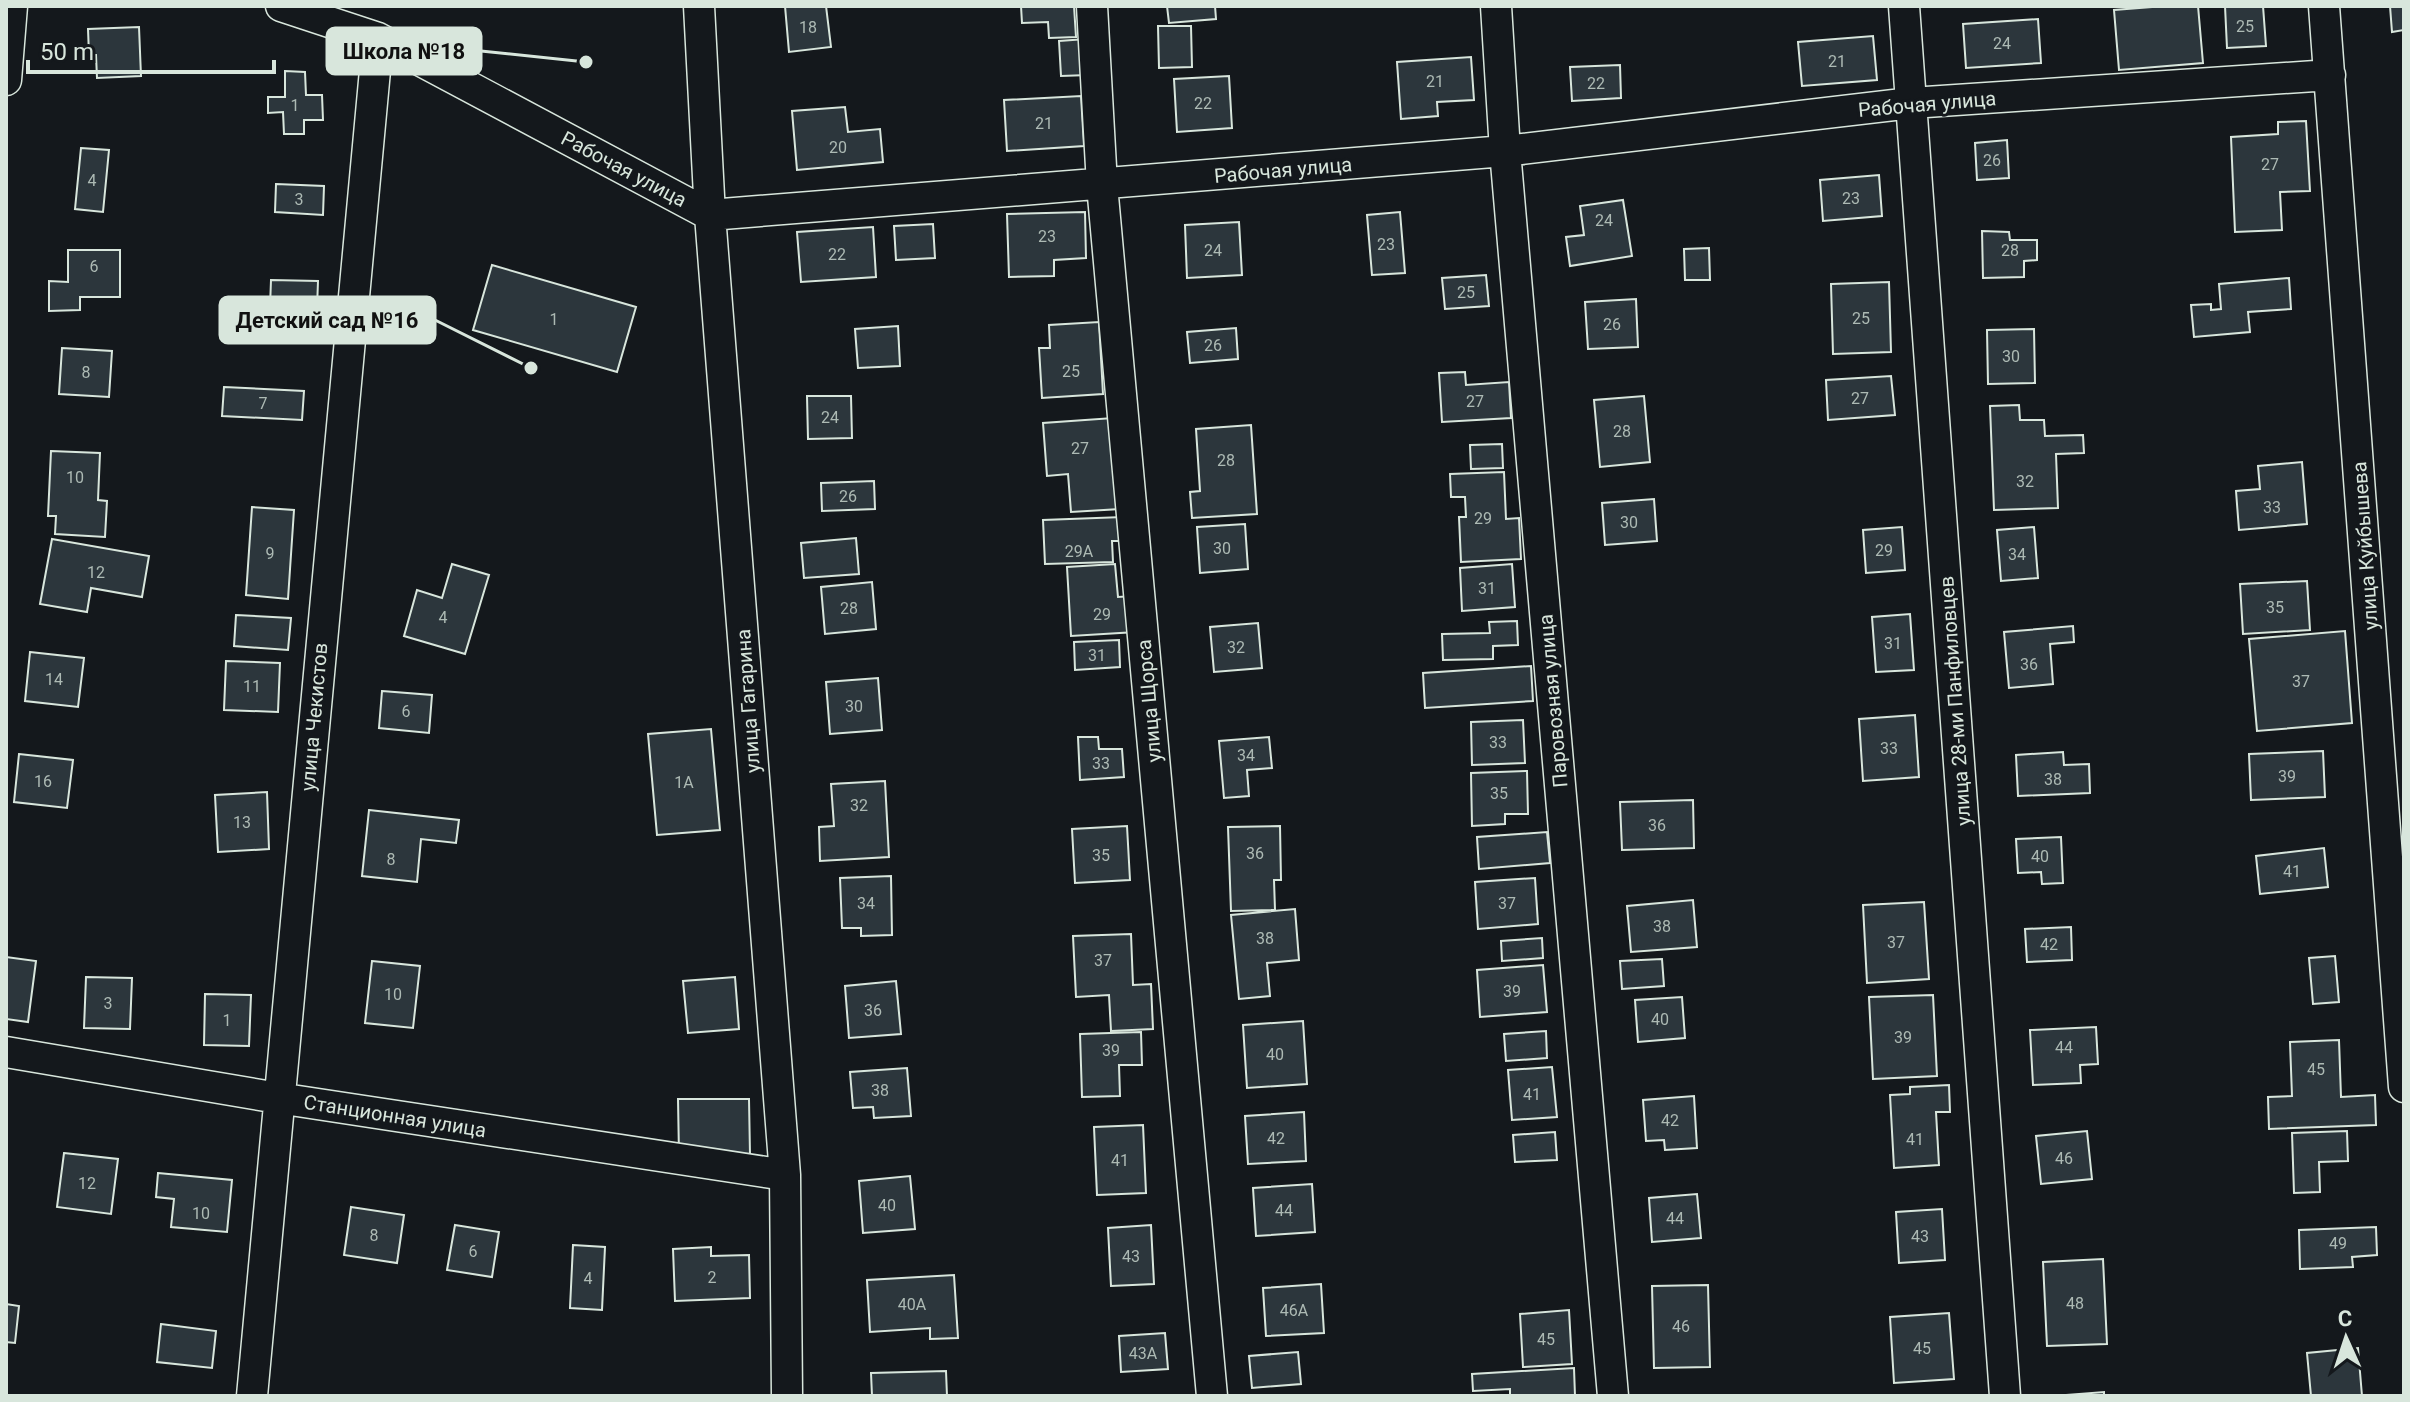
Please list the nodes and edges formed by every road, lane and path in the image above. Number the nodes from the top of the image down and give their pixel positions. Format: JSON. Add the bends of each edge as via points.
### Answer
{"nodes":[{"id":1,"x":12,"y":6,"type":"edge"},
{"id":2,"x":281,"y":6,"type":"edge"},
{"id":3,"x":699,"y":6,"type":"edge"},
{"id":4,"x":1092,"y":6,"type":"edge"},
{"id":5,"x":1496,"y":6,"type":"edge"},
{"id":6,"x":1904,"y":6,"type":"edge"},
{"id":7,"x":2324,"y":6,"type":"edge"},
{"id":8,"x":378,"y":38,"type":"junction"},
{"id":9,"x":2330,"y":75,"type":"junction"},
{"id":10,"x":6,"y":80,"type":"edge"},
{"id":11,"x":1911,"y":103,"type":"junction"},
{"id":12,"x":1505,"y":151,"type":"junction"},
{"id":13,"x":1102,"y":185,"type":"junction"},
{"id":14,"x":710,"y":215,"type":"junction"},
{"id":15,"x":6,"y":1052,"type":"edge"},
{"id":16,"x":2404,"y":1087,"type":"edge"},
{"id":17,"x":278,"y":1098,"type":"junction"},
{"id":18,"x":785,"y":1175,"type":"junction"},
{"id":19,"x":252,"y":1396,"type":"edge"},
{"id":20,"x":787,"y":1396,"type":"edge"},
{"id":21,"x":1212,"y":1396,"type":"edge"},
{"id":22,"x":1613,"y":1396,"type":"edge"},
{"id":23,"x":2005,"y":1396,"type":"edge"}],
"edges":[{"from":1,"to":10,"type":"street"},
{"from":2,"to":8,"type":"street","name":"Рабочая улица"},
{"from":3,"to":14,"type":"street","name":"улица Гагарина"},
{"from":4,"to":13,"type":"street","name":"улица Щорса"},
{"from":5,"to":12,"type":"street","name":"Паровозная улица"},
{"from":6,"to":11,"type":"street","name":"улица 28-ми Панфиловцев"},
{"from":7,"to":9,"type":"street","name":"улица Куйбышева"},
{"from":8,"to":14,"type":"street","name":"Рабочая улица"},
{"from":8,"to":17,"type":"street","name":"улица Чекистов"},
{"from":9,"to":11,"type":"street","name":"Рабочая улица"},
{"from":9,"to":16,"type":"street","name":"улица Куйбышева"},
{"from":11,"to":12,"type":"street","name":"Рабочая улица"},
{"from":11,"to":23,"type":"street","name":"улица 28-ми Панфиловцев"},
{"from":12,"to":13,"type":"street","name":"Рабочая улица"},
{"from":12,"to":22,"type":"street","name":"Паровозная улица"},
{"from":13,"to":14,"type":"street","name":"Рабочая улица"},
{"from":13,"to":21,"type":"street","name":"улица Щорса"},
{"from":14,"to":18,"type":"street","name":"улица Гагарина"},
{"from":15,"to":17,"type":"street","name":"Станционная улица"},
{"from":17,"to":18,"type":"street","name":"Станционная улица"},
{"from":17,"to":19,"type":"street","name":"улица Чекистов"},
{"from":18,"to":20,"type":"street","name":"улица Гагарина"}]}
